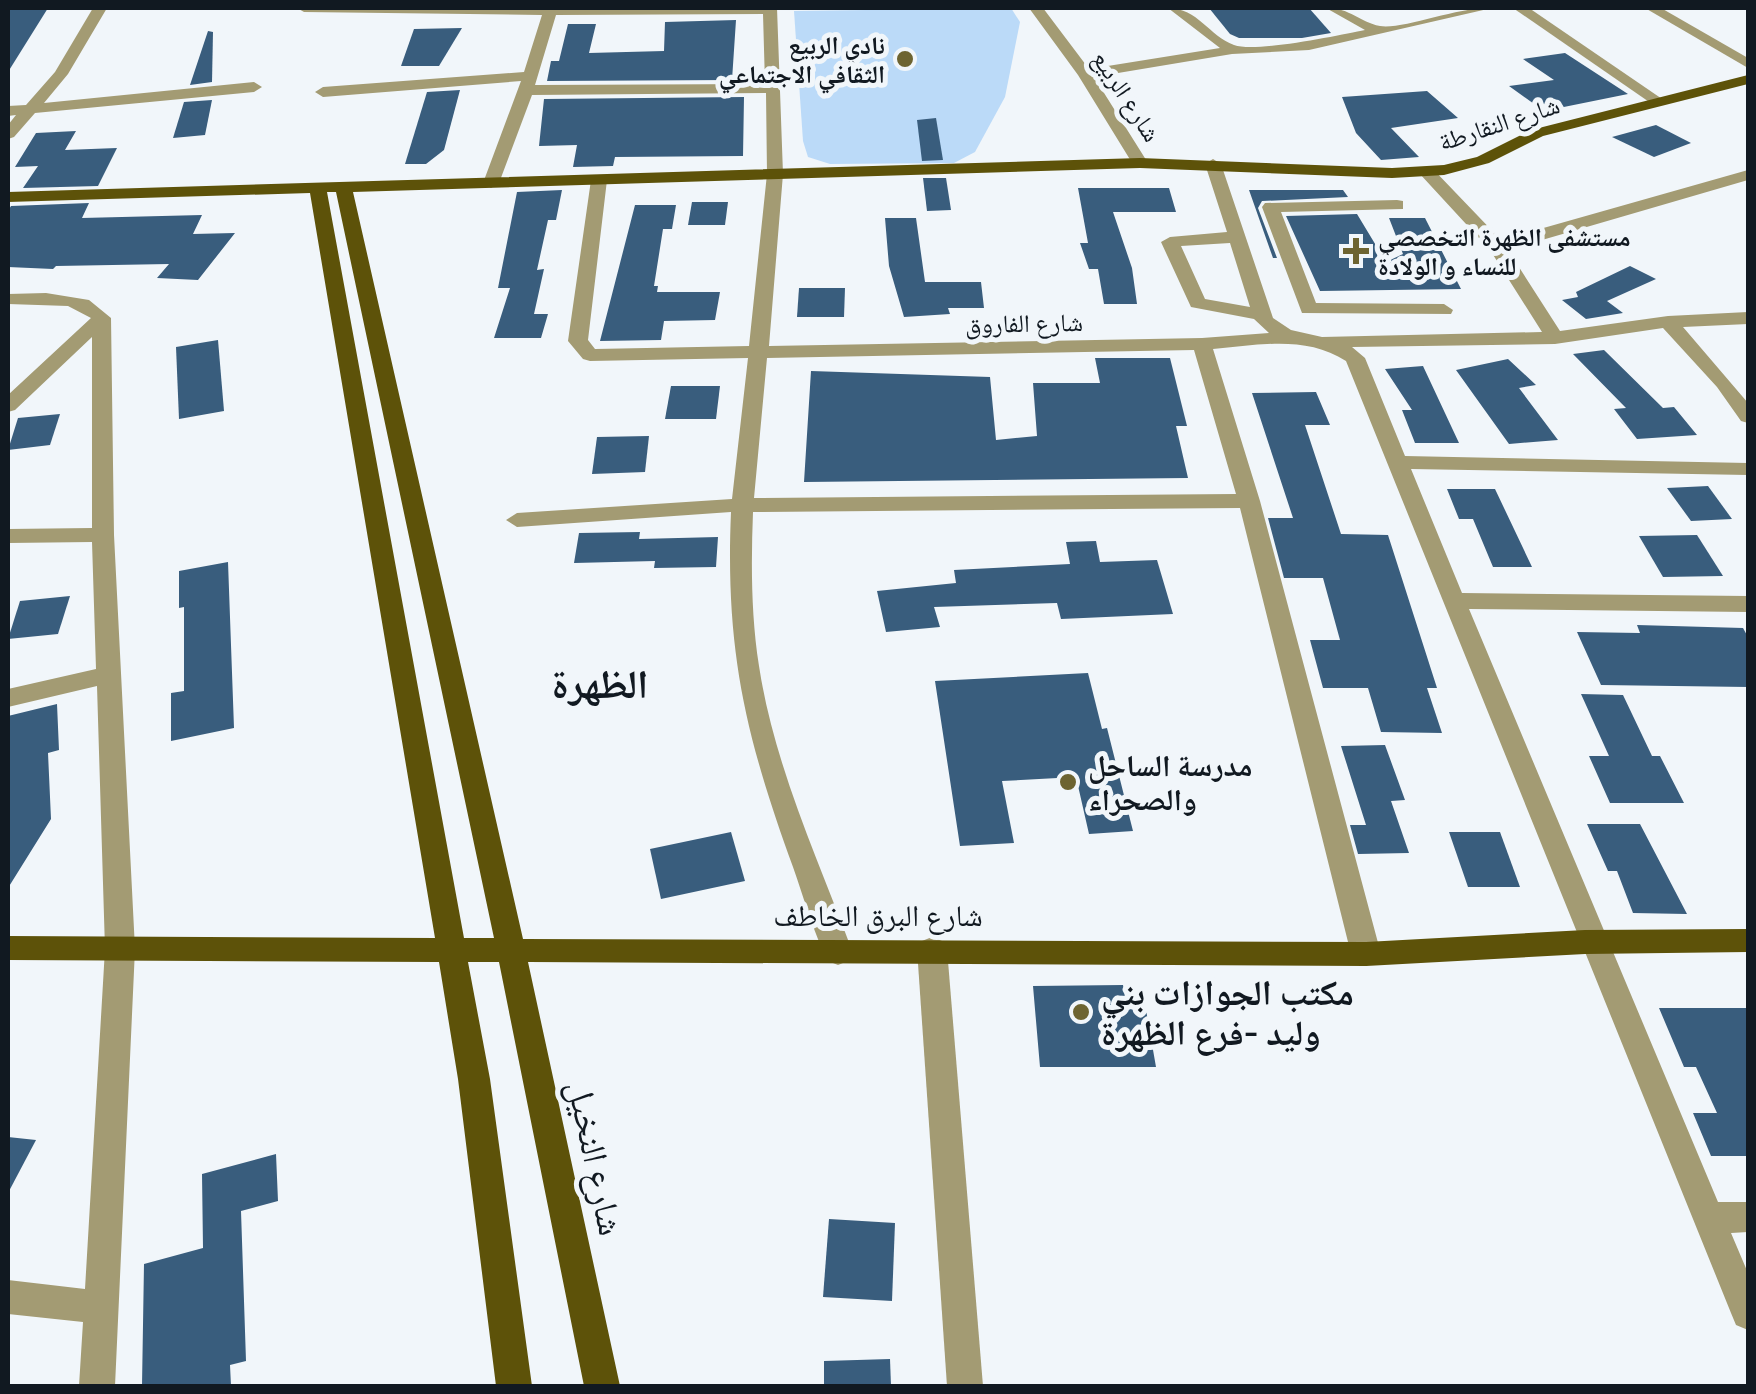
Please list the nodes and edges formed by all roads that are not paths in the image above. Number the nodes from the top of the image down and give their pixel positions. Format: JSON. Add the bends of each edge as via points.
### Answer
{"nodes":[{"id":1,"x":100,"y":8,"type":"edge"},
{"id":2,"x":304,"y":8,"type":"edge"},
{"id":3,"x":1036,"y":8,"type":"edge"},
{"id":4,"x":1174,"y":8,"type":"edge"},
{"id":5,"x":1333,"y":8,"type":"edge"},
{"id":6,"x":1485,"y":8,"type":"edge"},
{"id":7,"x":1520,"y":8,"type":"edge"},
{"id":8,"x":1652,"y":8,"type":"edge"},
{"id":9,"x":769,"y":9,"type":"edge"},
{"id":10,"x":550,"y":10,"type":"edge"},
{"id":11,"x":1381,"y":32,"type":"junction"},
{"id":12,"x":1232,"y":50,"type":"junction"},
{"id":13,"x":1748,"y":64,"type":"edge"},
{"id":14,"x":1084,"y":74,"type":"junction"},
{"id":15,"x":1748,"y":80,"type":"edge"},
{"id":16,"x":528,"y":83,"type":"junction"},
{"id":17,"x":254,"y":87,"type":"dead end"},
{"id":18,"x":774,"y":88,"type":"junction"},
{"id":19,"x":323,"y":92,"type":"dead end"},
{"id":20,"x":1660,"y":103,"type":"junction"},
{"id":21,"x":27,"y":110,"type":"junction"},
{"id":22,"x":8,"y":111,"type":"edge"},
{"id":23,"x":8,"y":134,"type":"edge"},
{"id":24,"x":1140,"y":163,"type":"junction"},
{"id":25,"x":1213,"y":164,"type":"junction"},
{"id":26,"x":1425,"y":170,"type":"junction"},
{"id":27,"x":775,"y":174,"type":"junction"},
{"id":28,"x":1748,"y":175,"type":"edge"},
{"id":29,"x":599,"y":180,"type":"junction"},
{"id":30,"x":490,"y":183,"type":"junction"},
{"id":31,"x":344,"y":188,"type":"junction"},
{"id":32,"x":318,"y":189,"type":"junction"},
{"id":33,"x":8,"y":198,"type":"edge"},
{"id":34,"x":1397,"y":205,"type":"dead end"},
{"id":35,"x":1498,"y":248,"type":"junction"},
{"id":36,"x":1262,"y":249,"type":"junction"},
{"id":37,"x":8,"y":299,"type":"edge"},
{"id":38,"x":1444,"y":310,"type":"dead end"},
{"id":39,"x":1263,"y":315,"type":"junction"},
{"id":40,"x":102,"y":318,"type":"junction"},
{"id":41,"x":1748,"y":318,"type":"edge"},
{"id":42,"x":1668,"y":322,"type":"junction"},
{"id":43,"x":1292,"y":337,"type":"junction"},
{"id":44,"x":1555,"y":338,"type":"junction"},
{"id":45,"x":1327,"y":342,"type":"junction"},
{"id":46,"x":1202,"y":344,"type":"junction"},
{"id":47,"x":758,"y":354,"type":"junction"},
{"id":48,"x":8,"y":406,"type":"edge"},
{"id":49,"x":1748,"y":417,"type":"edge"},
{"id":50,"x":1397,"y":462,"type":"junction"},
{"id":51,"x":1748,"y":469,"type":"edge"},
{"id":52,"x":1249,"y":501,"type":"junction"},
{"id":53,"x":743,"y":504,"type":"junction"},
{"id":54,"x":517,"y":520,"type":"dead end"},
{"id":55,"x":104,"y":535,"type":"junction"},
{"id":56,"x":8,"y":536,"type":"edge"},
{"id":57,"x":1454,"y":601,"type":"junction"},
{"id":58,"x":1748,"y":604,"type":"edge"},
{"id":59,"x":112,"y":674,"type":"junction"},
{"id":60,"x":8,"y":698,"type":"edge"},
{"id":61,"x":1592,"y":941,"type":"junction"},
{"id":62,"x":1748,"y":941,"type":"edge"},
{"id":63,"x":508,"y":947,"type":"junction"},
{"id":64,"x":8,"y":948,"type":"edge"},
{"id":65,"x":448,"y":948,"type":"junction"},
{"id":66,"x":120,"y":949,"type":"junction"},
{"id":67,"x":932,"y":949,"type":"junction"},
{"id":68,"x":838,"y":953,"type":"junction"},
{"id":69,"x":1366,"y":954,"type":"junction"},
{"id":70,"x":1748,"y":1217,"type":"edge"},
{"id":71,"x":1708,"y":1218,"type":"junction"},
{"id":72,"x":8,"y":1297,"type":"edge"},
{"id":73,"x":100,"y":1307,"type":"junction"},
{"id":74,"x":1748,"y":1313,"type":"edge"},
{"id":75,"x":97,"y":1386,"type":"edge"},
{"id":76,"x":514,"y":1386,"type":"edge"},
{"id":77,"x":602,"y":1386,"type":"edge"},
{"id":78,"x":965,"y":1386,"type":"edge"}],
"edges":[{"from":1,"to":21,"type":"street","via":[[62,74]]},
{"from":2,"to":10,"type":"street"},
{"from":3,"to":14,"type":"street","name":"شارع الربيع"},
{"from":4,"to":12,"type":"street"},
{"from":5,"to":11,"type":"street"},
{"from":6,"to":11,"type":"street"},
{"from":7,"to":20,"type":"street"},
{"from":8,"to":13,"type":"street"},
{"from":9,"to":10,"type":"street"},
{"from":9,"to":18,"type":"street"},
{"from":10,"to":16,"type":"street"},
{"from":11,"to":12,"type":"street","via":[[1309,46]]},
{"from":12,"to":14,"type":"street"},
{"from":14,"to":24,"type":"street","name":"شارع الربيع"},
{"from":15,"to":20,"type":"main road","name":"شارع النقارطة"},
{"from":16,"to":18,"type":"street"},
{"from":16,"to":19,"type":"street"},
{"from":16,"to":30,"type":"street"},
{"from":17,"to":21,"type":"street"},
{"from":18,"to":27,"type":"street"},
{"from":20,"to":26,"type":"main road","name":"شارع النقارطة","via":[[1537,134],[1483,160]]},
{"from":21,"to":22,"type":"street"},
{"from":21,"to":23,"type":"street"},
{"from":24,"to":25,"type":"main road","name":"شارع النقارطة"},
{"from":24,"to":27,"type":"main road","name":"شارع النقارطة"},
{"from":25,"to":26,"type":"main road","name":"شارع النقارطة"},
{"from":25,"to":36,"type":"street"},
{"from":26,"to":35,"type":"street"},
{"from":27,"to":29,"type":"main road","name":"شارع النقارطة"},
{"from":27,"to":47,"type":"street"},
{"from":28,"to":35,"type":"street"},
{"from":29,"to":30,"type":"main road","name":"شارع النقارطة"},
{"from":29,"to":47,"type":"street","name":"شارع الفاروق","via":[[578,341],[583,351],[608,357]]},
{"from":30,"to":31,"type":"main road","name":"شارع النقارطة"},
{"from":31,"to":32,"type":"main road","name":"شارع النقارطة"},
{"from":31,"to":63,"type":"main road","name":"شارع النخيل"},
{"from":32,"to":33,"type":"main road","name":"شارع النقارطة"},
{"from":32,"to":65,"type":"main road"},
{"from":34,"to":36,"type":"street","via":[[1271,206]]},
{"from":35,"to":44,"type":"street"},
{"from":36,"to":38,"type":"street","via":[[1310,310]]},
{"from":36,"to":39,"type":"street"},
{"from":36,"to":39,"type":"street","via":[[1170,242],[1198,303]]},
{"from":37,"to":40,"type":"street","via":[[85,303]]},
{"from":39,"to":43,"type":"street"},
{"from":40,"to":48,"type":"street"},
{"from":40,"to":55,"type":"street"},
{"from":41,"to":42,"type":"street"},
{"from":42,"to":44,"type":"street"},
{"from":42,"to":49,"type":"street"},
{"from":43,"to":45,"type":"street","name":"شارع الفاروق"},
{"from":43,"to":46,"type":"street","name":"شارع الفاروق"},
{"from":44,"to":45,"type":"street"},
{"from":45,"to":50,"type":"street","via":[[1355,358]]},
{"from":46,"to":47,"type":"street","name":"شارع الفاروق"},
{"from":46,"to":52,"type":"street"},
{"from":47,"to":53,"type":"street"},
{"from":50,"to":51,"type":"street"},
{"from":50,"to":57,"type":"street"},
{"from":52,"to":53,"type":"street"},
{"from":52,"to":69,"type":"street"},
{"from":53,"to":54,"type":"street"},
{"from":53,"to":68,"type":"street","via":[[742,626],[750,685]]},
{"from":55,"to":56,"type":"street"},
{"from":55,"to":59,"type":"street"},
{"from":57,"to":58,"type":"street"},
{"from":57,"to":61,"type":"street"},
{"from":59,"to":60,"type":"street"},
{"from":59,"to":66,"type":"street"},
{"from":61,"to":62,"type":"main road","name":"شارع البرق الخاطف"},
{"from":61,"to":69,"type":"main road","name":"شارع البرق الخاطف"},
{"from":61,"to":71,"type":"street"},
{"from":63,"to":65,"type":"main road","name":"شارع البرق الخاطف"},
{"from":63,"to":68,"type":"main road","name":"شارع البرق الخاطف"},
{"from":63,"to":77,"type":"main road","name":"شارع النخيل"},
{"from":64,"to":66,"type":"main road","name":"شارع البرق الخاطف"},
{"from":65,"to":66,"type":"main road","name":"شارع البرق الخاطف"},
{"from":65,"to":76,"type":"main road","via":[[474,1079]]},
{"from":66,"to":73,"type":"street"},
{"from":67,"to":68,"type":"main road","name":"شارع البرق الخاطف"},
{"from":67,"to":69,"type":"main road","name":"شارع البرق الخاطف"},
{"from":67,"to":78,"type":"street"},
{"from":70,"to":71,"type":"street"},
{"from":71,"to":74,"type":"street"},
{"from":72,"to":73,"type":"street"},
{"from":73,"to":75,"type":"street"}]}
